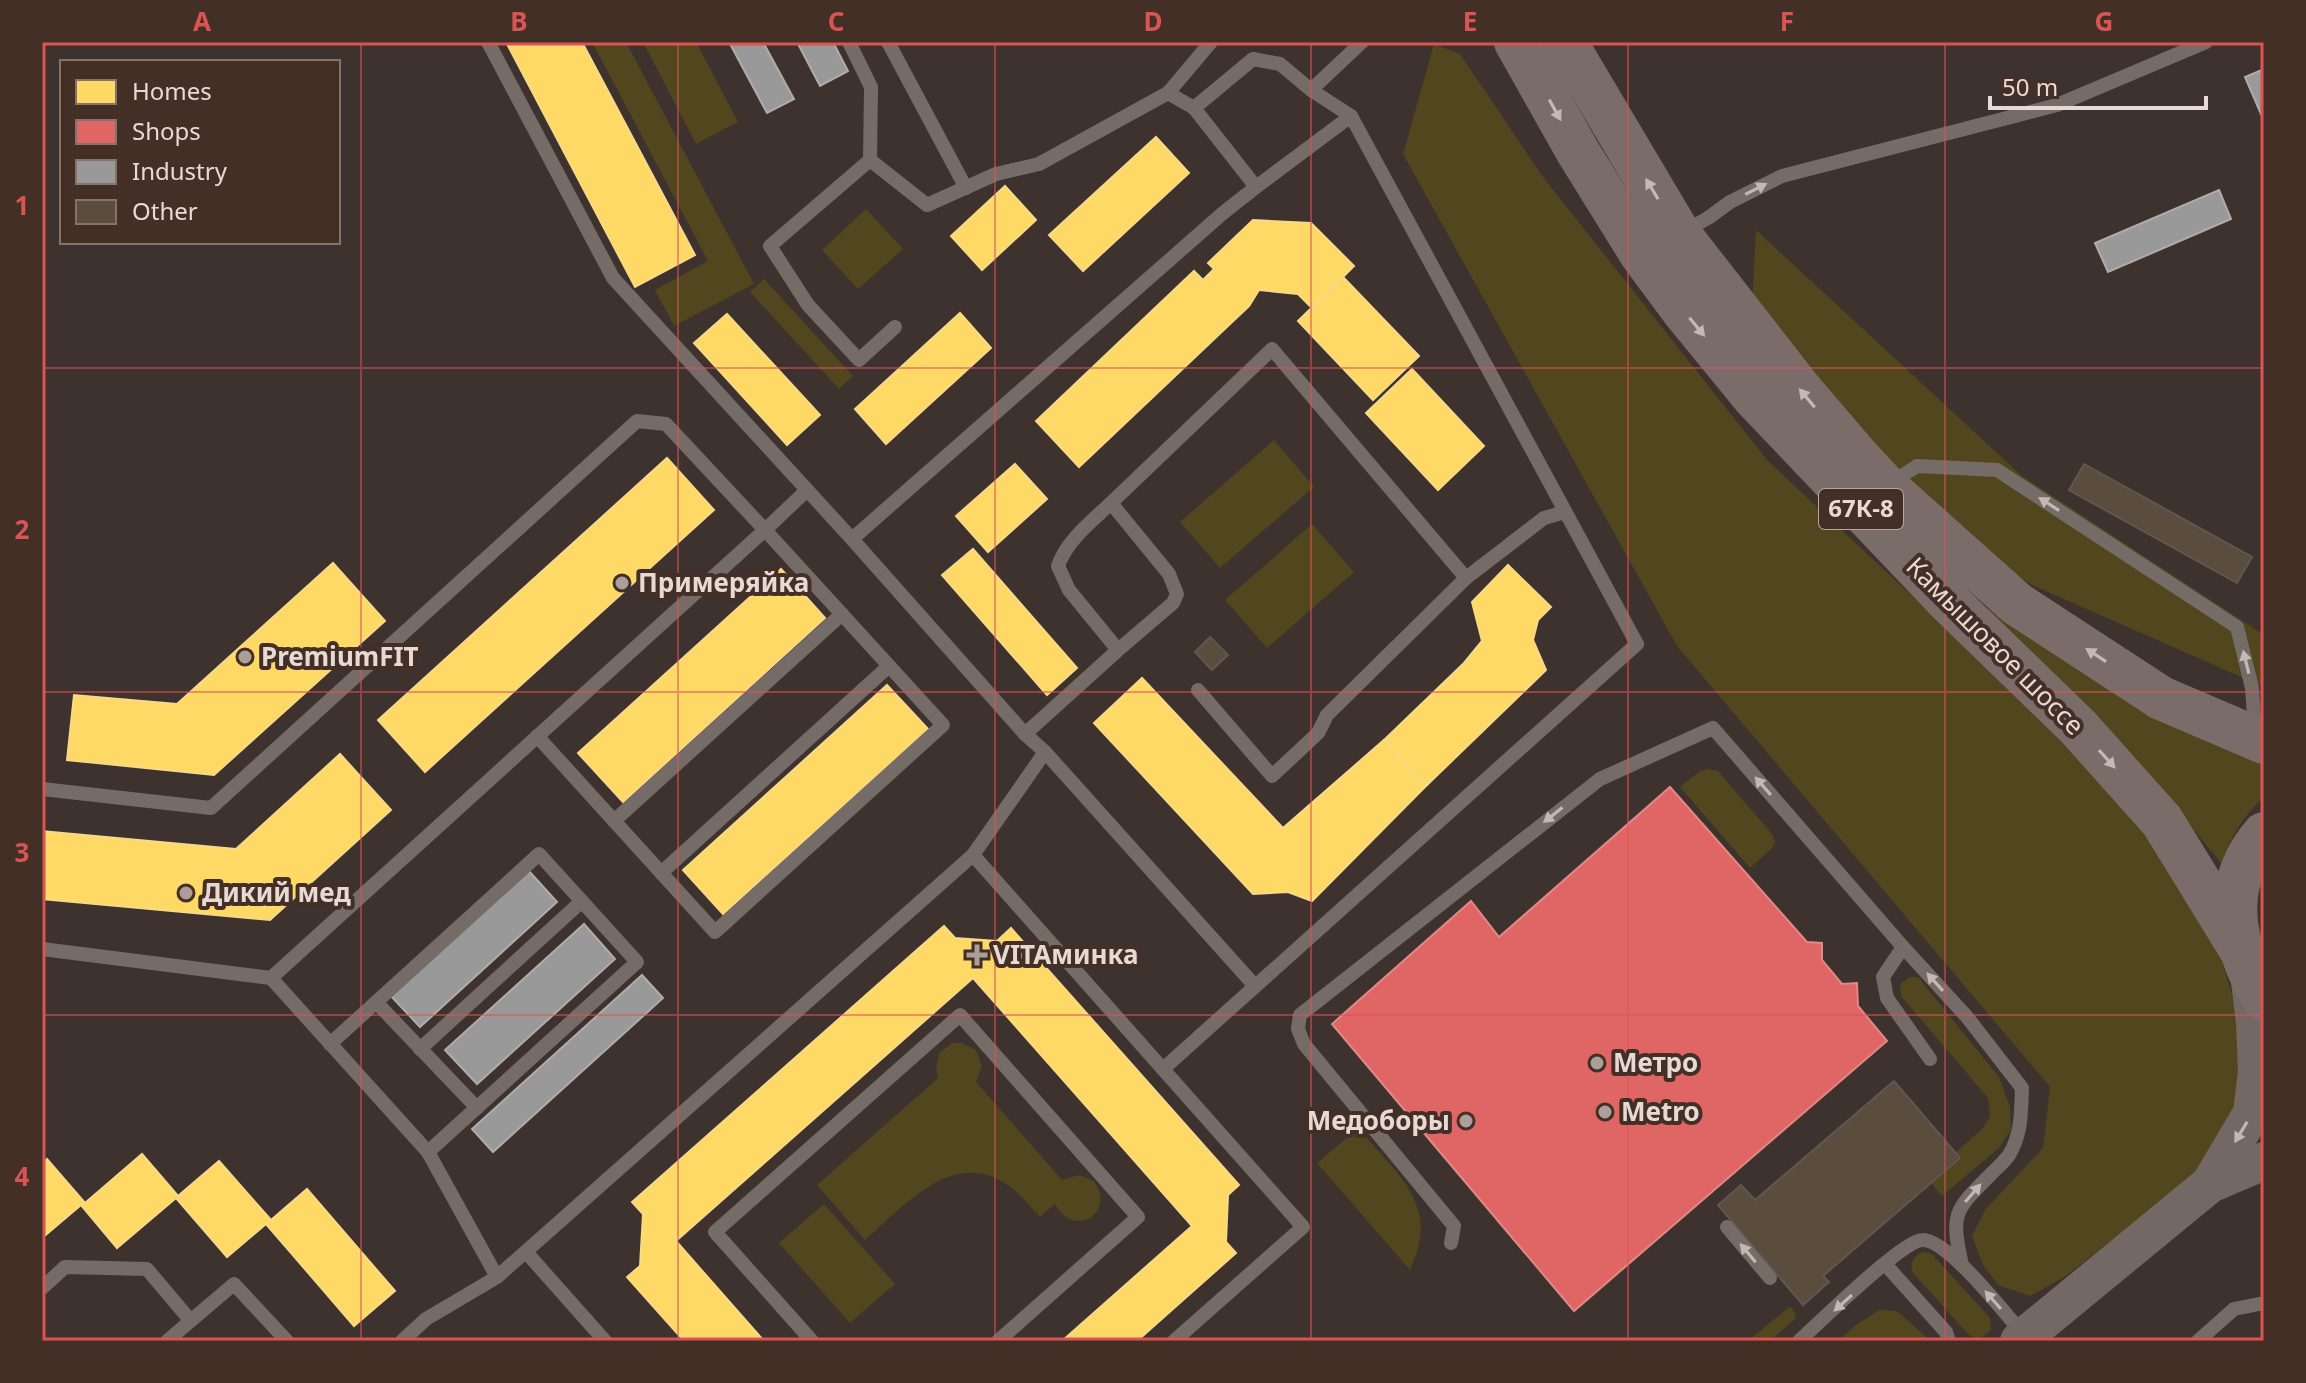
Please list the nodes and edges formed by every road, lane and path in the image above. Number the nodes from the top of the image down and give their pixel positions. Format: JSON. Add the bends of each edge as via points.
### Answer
{"nodes":[{"id":1,"x":488,"y":42,"type":"edge"},
{"id":2,"x":849,"y":42,"type":"edge"},
{"id":3,"x":888,"y":42,"type":"edge"},
{"id":4,"x":1211,"y":42,"type":"edge"},
{"id":5,"x":1362,"y":42,"type":"edge"},
{"id":6,"x":1516,"y":42,"type":"edge"},
{"id":7,"x":1565,"y":42,"type":"edge"},
{"id":8,"x":2206,"y":42,"type":"edge"},
{"id":9,"x":1311,"y":90,"type":"junction"},
{"id":10,"x":1168,"y":93,"type":"junction"},
{"id":11,"x":1194,"y":108,"type":"junction"},
{"id":12,"x":1351,"y":116,"type":"junction"},
{"id":13,"x":870,"y":160,"type":"junction"},
{"id":14,"x":1256,"y":187,"type":"junction"},
{"id":15,"x":966,"y":188,"type":"junction"},
{"id":16,"x":1679,"y":234,"type":"junction"},
{"id":17,"x":895,"y":327,"type":"dead end"},
{"id":18,"x":1872,"y":472,"type":"junction"},
{"id":19,"x":807,"y":490,"type":"junction"},
{"id":20,"x":1111,"y":503,"type":"junction"},
{"id":21,"x":1565,"y":512,"type":"junction"},
{"id":22,"x":765,"y":530,"type":"junction"},
{"id":23,"x":852,"y":539,"type":"junction"},
{"id":24,"x":1466,"y":578,"type":"junction"},
{"id":25,"x":842,"y":614,"type":"junction"},
{"id":26,"x":1118,"y":650,"type":"junction"},
{"id":27,"x":889,"y":666,"type":"junction"},
{"id":28,"x":1198,"y":690,"type":"dead end"},
{"id":29,"x":1025,"y":734,"type":"junction"},
{"id":30,"x":537,"y":736,"type":"junction"},
{"id":31,"x":2260,"y":740,"type":"edge"},
{"id":32,"x":1045,"y":752,"type":"junction"},
{"id":33,"x":42,"y":789,"type":"edge"},
{"id":34,"x":614,"y":821,"type":"junction"},
{"id":35,"x":2264,"y":834,"type":"edge"},
{"id":36,"x":973,"y":855,"type":"junction"},
{"id":37,"x":661,"y":873,"type":"junction"},
{"id":38,"x":582,"y":901,"type":"junction"},
{"id":39,"x":1903,"y":947,"type":"junction"},
{"id":40,"x":42,"y":949,"type":"edge"},
{"id":41,"x":2251,"y":974,"type":"edge"},
{"id":42,"x":271,"y":978,"type":"junction"},
{"id":43,"x":1255,"y":986,"type":"junction"},
{"id":44,"x":376,"y":1002,"type":"junction"},
{"id":45,"x":330,"y":1044,"type":"junction"},
{"id":46,"x":420,"y":1049,"type":"junction"},
{"id":47,"x":1930,"y":1059,"type":"dead end"},
{"id":48,"x":1163,"y":1069,"type":"junction"},
{"id":49,"x":477,"y":1108,"type":"junction"},
{"id":50,"x":428,"y":1152,"type":"junction"},
{"id":51,"x":2264,"y":1161,"type":"edge"},
{"id":52,"x":2210,"y":1184,"type":"junction"},
{"id":53,"x":1727,"y":1227,"type":"dead end"},
{"id":54,"x":1451,"y":1243,"type":"dead end"},
{"id":55,"x":526,"y":1252,"type":"junction"},
{"id":56,"x":1885,"y":1264,"type":"junction"},
{"id":57,"x":1962,"y":1265,"type":"junction"},
{"id":58,"x":497,"y":1277,"type":"junction"},
{"id":59,"x":1770,"y":1278,"type":"dead end"},
{"id":60,"x":42,"y":1288,"type":"edge"},
{"id":61,"x":2264,"y":1303,"type":"edge"},
{"id":62,"x":190,"y":1320,"type":"junction"},
{"id":63,"x":2022,"y":1338,"type":"edge"},
{"id":64,"x":167,"y":1341,"type":"edge"},
{"id":65,"x":287,"y":1341,"type":"edge"},
{"id":66,"x":402,"y":1341,"type":"edge"},
{"id":67,"x":605,"y":1341,"type":"edge"},
{"id":68,"x":812,"y":1341,"type":"edge"},
{"id":69,"x":998,"y":1341,"type":"edge"},
{"id":70,"x":1174,"y":1341,"type":"edge"},
{"id":71,"x":1799,"y":1341,"type":"edge"},
{"id":72,"x":1949,"y":1341,"type":"edge"},
{"id":73,"x":2198,"y":1341,"type":"edge"}],
"edges":[{"from":1,"to":19,"type":"lane","via":[[613,278]]},
{"from":2,"to":13,"type":"lane","via":[[871,87]]},
{"from":3,"to":15,"type":"lane"},
{"from":4,"to":10,"type":"lane"},
{"from":5,"to":9,"type":"lane"},
{"from":6,"to":41,"type":"main road","name":"Камышовое шоссе","number":"67К-8","one_way":true,"via":[[1642,255],[1682,309],[1754,397],[1949,602],[2078,727],[2162,821]]},
{"from":16,"to":7,"type":"main road","name":"Камышовое шоссе","number":"67К-8","one_way":true},
{"from":16,"to":8,"type":"lane","one_way":true,"via":[[1782,176],[2057,105]]},
{"from":9,"to":11,"type":"lane","via":[[1280,64],[1253,59]]},
{"from":9,"to":12,"type":"lane"},
{"from":10,"to":11,"type":"lane"},
{"from":10,"to":15,"type":"lane","via":[[1039,164]]},
{"from":11,"to":14,"type":"lane"},
{"from":12,"to":14,"type":"lane"},
{"from":12,"to":21,"type":"lane"},
{"from":13,"to":15,"type":"lane","via":[[927,205]]},
{"from":13,"to":17,"type":"lane","via":[[770,246],[808,305],[859,360]]},
{"from":14,"to":23,"type":"lane"},
{"from":18,"to":16,"type":"main road","name":"Камышовое шоссе","number":"67К-8","one_way":true},
{"from":31,"to":18,"type":"main road","name":"Камышовое шоссе","one_way":true,"via":[[2161,698],[2017,604]]},
{"from":31,"to":18,"type":"lane","one_way":true,"via":[[2237,627],[1997,470],[1917,466]]},
{"from":19,"to":22,"type":"lane"},
{"from":19,"to":23,"type":"lane"},
{"from":20,"to":24,"type":"lane","via":[[1272,349]]},
{"from":20,"to":26,"type":"lane","via":[[1071,541],[1058,566],[1069,590]]},
{"from":20,"to":26,"type":"lane","via":[[1169,574],[1177,594]]},
{"from":21,"to":24,"type":"lane","via":[[1544,518]]},
{"from":21,"to":43,"type":"lane","via":[[1637,644]]},
{"from":22,"to":25,"type":"lane"},
{"from":22,"to":30,"type":"lane"},
{"from":22,"to":33,"type":"lane","via":[[666,424],[637,421],[211,808]]},
{"from":23,"to":29,"type":"lane"},
{"from":24,"to":28,"type":"lane","via":[[1272,776]]},
{"from":25,"to":27,"type":"lane"},
{"from":25,"to":34,"type":"lane"},
{"from":26,"to":29,"type":"lane"},
{"from":27,"to":37,"type":"lane"},
{"from":27,"to":37,"type":"lane","via":[[943,725],[920,746],[715,932]]},
{"from":29,"to":32,"type":"lane"},
{"from":30,"to":34,"type":"lane"},
{"from":30,"to":42,"type":"lane"},
{"from":32,"to":36,"type":"lane"},
{"from":32,"to":43,"type":"lane"},
{"from":34,"to":37,"type":"lane"},
{"from":35,"to":41,"type":"main road","via":[[2238,876],[2236,911]]},
{"from":36,"to":48,"type":"lane"},
{"from":36,"to":55,"type":"lane"},
{"from":38,"to":44,"type":"lane","via":[[539,854]]},
{"from":38,"to":46,"type":"lane"},
{"from":38,"to":49,"type":"lane","via":[[637,962]]},
{"from":39,"to":47,"type":"lane","via":[[1883,977],[1887,998]]},
{"from":39,"to":54,"type":"lane","one_way":true,"via":[[1713,728],[1600,779],[1300,1015],[1304,1044],[1454,1226]]},
{"from":57,"to":39,"type":"lane","one_way":true,"via":[[1957,1213],[2009,1156],[2020,1129],[2022,1088]]},
{"from":40,"to":42,"type":"lane"},
{"from":41,"to":52,"type":"main road","one_way":true,"via":[[2257,1072],[2252,1113]]},
{"from":42,"to":45,"type":"lane"},
{"from":43,"to":48,"type":"lane"},
{"from":44,"to":45,"type":"lane"},
{"from":44,"to":46,"type":"lane"},
{"from":45,"to":50,"type":"lane"},
{"from":46,"to":49,"type":"lane"},
{"from":48,"to":70,"type":"lane","via":[[1303,1227]]},
{"from":49,"to":50,"type":"lane"},
{"from":50,"to":58,"type":"lane"},
{"from":51,"to":52,"type":"main road"},
{"from":52,"to":63,"type":"main road"},
{"from":59,"to":53,"type":"lane","one_way":true},
{"from":55,"to":58,"type":"lane"},
{"from":55,"to":67,"type":"lane"},
{"from":56,"to":57,"type":"lane","via":[[1921,1239],[1932,1241]]},
{"from":56,"to":71,"type":"lane","one_way":true},
{"from":56,"to":72,"type":"lane"},
{"from":63,"to":57,"type":"lane","one_way":true},
{"from":58,"to":66,"type":"lane","via":[[426,1319]]},
{"from":60,"to":62,"type":"lane","via":[[65,1267],[147,1269]]},
{"from":61,"to":73,"type":"lane","via":[[2234,1309]]},
{"from":62,"to":64,"type":"lane"},
{"from":62,"to":65,"type":"lane","via":[[234,1284]]},
{"from":68,"to":69,"type":"lane","via":[[715,1232],[960,1015],[1138,1217]]}]}
